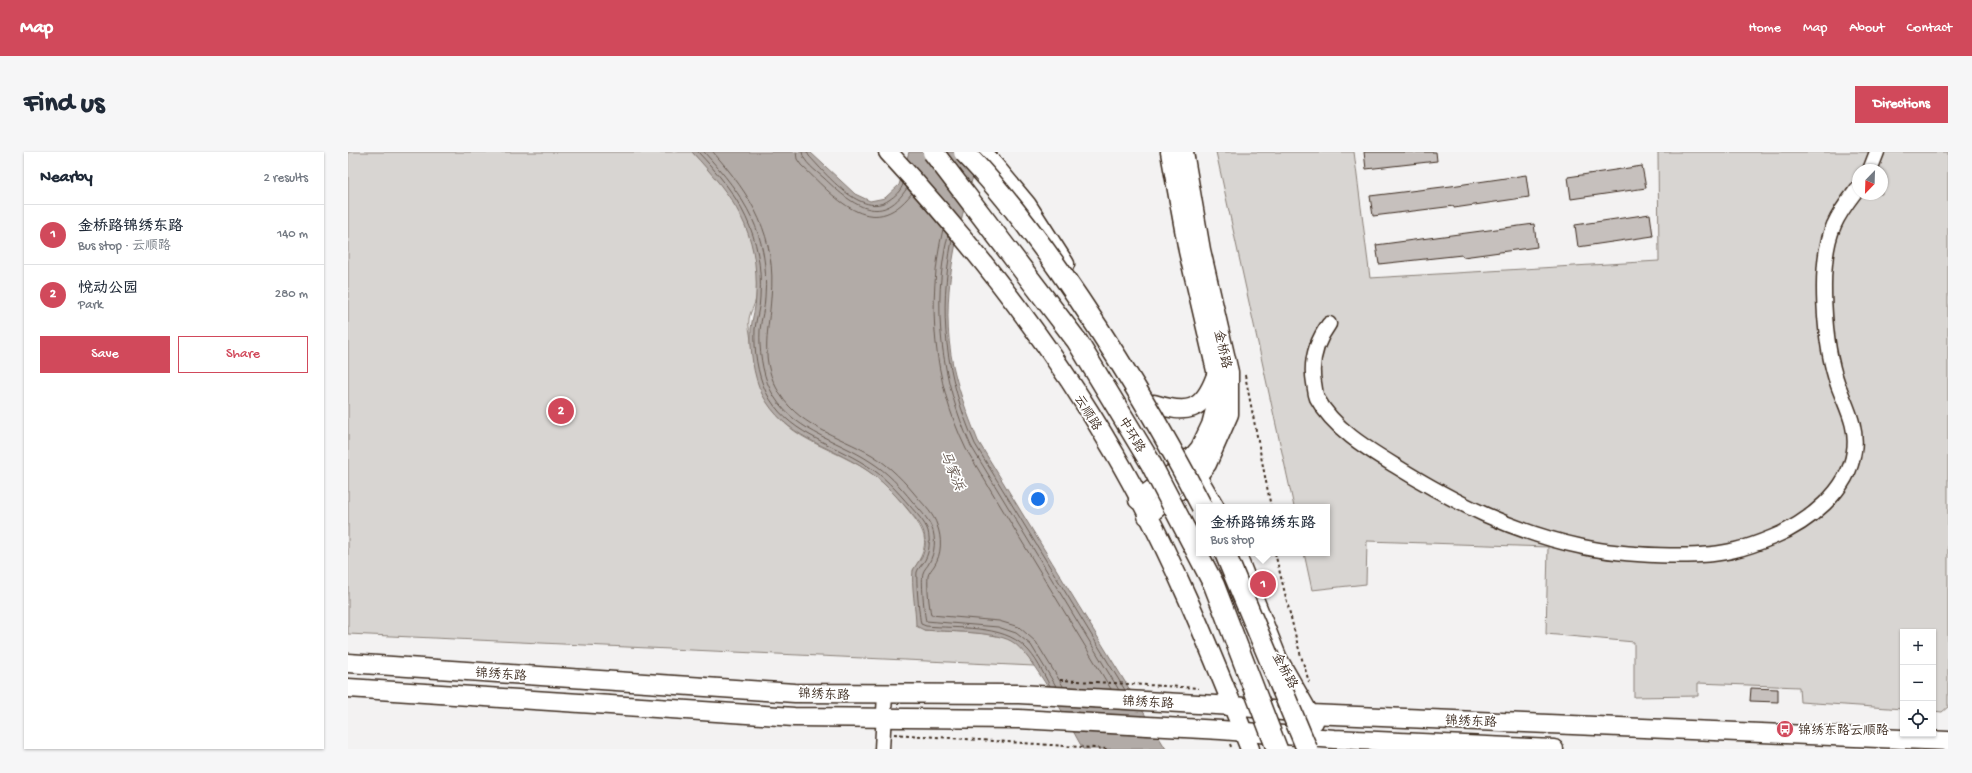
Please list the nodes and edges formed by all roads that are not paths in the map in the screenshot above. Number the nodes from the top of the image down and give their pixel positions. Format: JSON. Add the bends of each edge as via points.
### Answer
{"nodes":[{"id":1,"x":888,"y":152,"type":"edge"},
{"id":2,"x":933,"y":152,"type":"edge"},
{"id":3,"x":964,"y":152,"type":"edge"},
{"id":4,"x":983,"y":152,"type":"edge"},
{"id":5,"x":1170,"y":152,"type":"edge"},
{"id":6,"x":1184,"y":152,"type":"edge"},
{"id":7,"x":1877,"y":152,"type":"edge"},
{"id":8,"x":1872,"y":164,"type":"edge"},
{"id":9,"x":1852,"y":195,"type":"edge"},
{"id":10,"x":1329,"y":324,"type":"dead end"},
{"id":11,"x":1216,"y":375,"type":"junction"},
{"id":12,"x":1154,"y":404,"type":"junction"},
{"id":13,"x":1193,"y":469,"type":"junction"},
{"id":14,"x":1138,"y":500,"type":"junction"},
{"id":15,"x":1200,"y":504,"type":"edge"},
{"id":16,"x":1213,"y":504,"type":"edge"},
{"id":17,"x":1147,"y":516,"type":"junction"},
{"id":18,"x":1196,"y":550,"type":"edge"},
{"id":19,"x":1199,"y":556,"type":"edge"},
{"id":20,"x":1226,"y":556,"type":"edge"},
{"id":21,"x":1237,"y":556,"type":"edge"},
{"id":22,"x":348,"y":663,"type":"edge"},
{"id":23,"x":348,"y":688,"type":"edge"},
{"id":24,"x":885,"y":694,"type":"junction"},
{"id":25,"x":1234,"y":706,"type":"junction"},
{"id":26,"x":1310,"y":714,"type":"junction"},
{"id":27,"x":884,"y":718,"type":"junction"},
{"id":28,"x":1243,"y":732,"type":"junction"},
{"id":29,"x":1948,"y":741,"type":"edge"},
{"id":30,"x":1318,"y":745,"type":"edge"},
{"id":31,"x":882,"y":749,"type":"edge"},
{"id":32,"x":1250,"y":749,"type":"edge"},
{"id":33,"x":1277,"y":749,"type":"edge"},
{"id":34,"x":1554,"y":749,"type":"edge"}],
"edges":[{"from":1,"to":14,"type":"main road","name":"云顺路","via":[[916,182],[1020,309],[1071,383],[1115,454]]},
{"from":2,"to":18,"type":"highway","name":"中环路","bridge":true,"via":[[1078,341],[1150,462]]},
{"from":3,"to":15,"type":"highway","name":"中环路","bridge":true,"via":[[985,174],[1038,242],[1098,326],[1178,460]]},
{"from":4,"to":12,"type":"main road","via":[[1028,205]]},
{"from":5,"to":11,"type":"main road","name":"金桥路","via":[[1188,251]]},
{"from":6,"to":13,"type":"main road","name":"金桥路","via":[[1202,250],[1229,372],[1230,414],[1207,464]]},
{"from":7,"to":8,"type":"street"},
{"from":9,"to":10,"type":"street","via":[[1843,206],[1833,227],[1826,264],[1824,295],[1825,322],[1831,357],[1854,431],[1854,452],[1849,468],[1842,483],[1824,504],[1801,523],[1774,537],[1734,550],[1700,555],[1635,553],[1585,547],[1542,536],[1483,515],[1442,495],[1366,448],[1332,418],[1316,396],[1311,370],[1314,352]]},
{"from":11,"to":12,"type":"main road","via":[[1206,400],[1195,406],[1181,411]]},
{"from":11,"to":13,"type":"main road","name":"金桥路","via":[[1217,402],[1211,426]]},
{"from":12,"to":13,"type":"main road"},
{"from":13,"to":14,"type":"main road","name":"金桥路"},
{"from":13,"to":16,"type":"main road"},
{"from":13,"to":17,"type":"main road","name":"金桥路"},
{"from":14,"to":17,"type":"main road","name":"云顺路"},
{"from":17,"to":25,"type":"main road","name":"云顺路","via":[[1170,561]]},
{"from":19,"to":33,"type":"highway","name":"中环路","bridge":true,"via":[[1214,585]]},
{"from":20,"to":30,"type":"highway","bridge":true},
{"from":21,"to":26,"type":"main road","name":"金桥路","via":[[1278,659]]},
{"from":22,"to":24,"type":"main road","name":"锦绣东路","via":[[795,693]]},
{"from":23,"to":27,"type":"main road","name":"锦绣东路","via":[[794,717]]},
{"from":24,"to":25,"type":"main road","name":"锦绣东路","via":[[1019,694]]},
{"from":24,"to":27,"type":"street"},
{"from":25,"to":26,"type":"main road","name":"锦绣东路"},
{"from":25,"to":28,"type":"main road"},
{"from":26,"to":29,"type":"main road","name":"锦绣东路"},
{"from":26,"to":30,"type":"main road","name":"金桥路"},
{"from":27,"to":28,"type":"main road","name":"锦绣东路","via":[[1019,719]]},
{"from":27,"to":31,"type":"street"},
{"from":28,"to":30,"type":"main road","name":"锦绣东路"},
{"from":28,"to":32,"type":"main road"},
{"from":30,"to":34,"type":"main road","name":"锦绣东路"}]}
